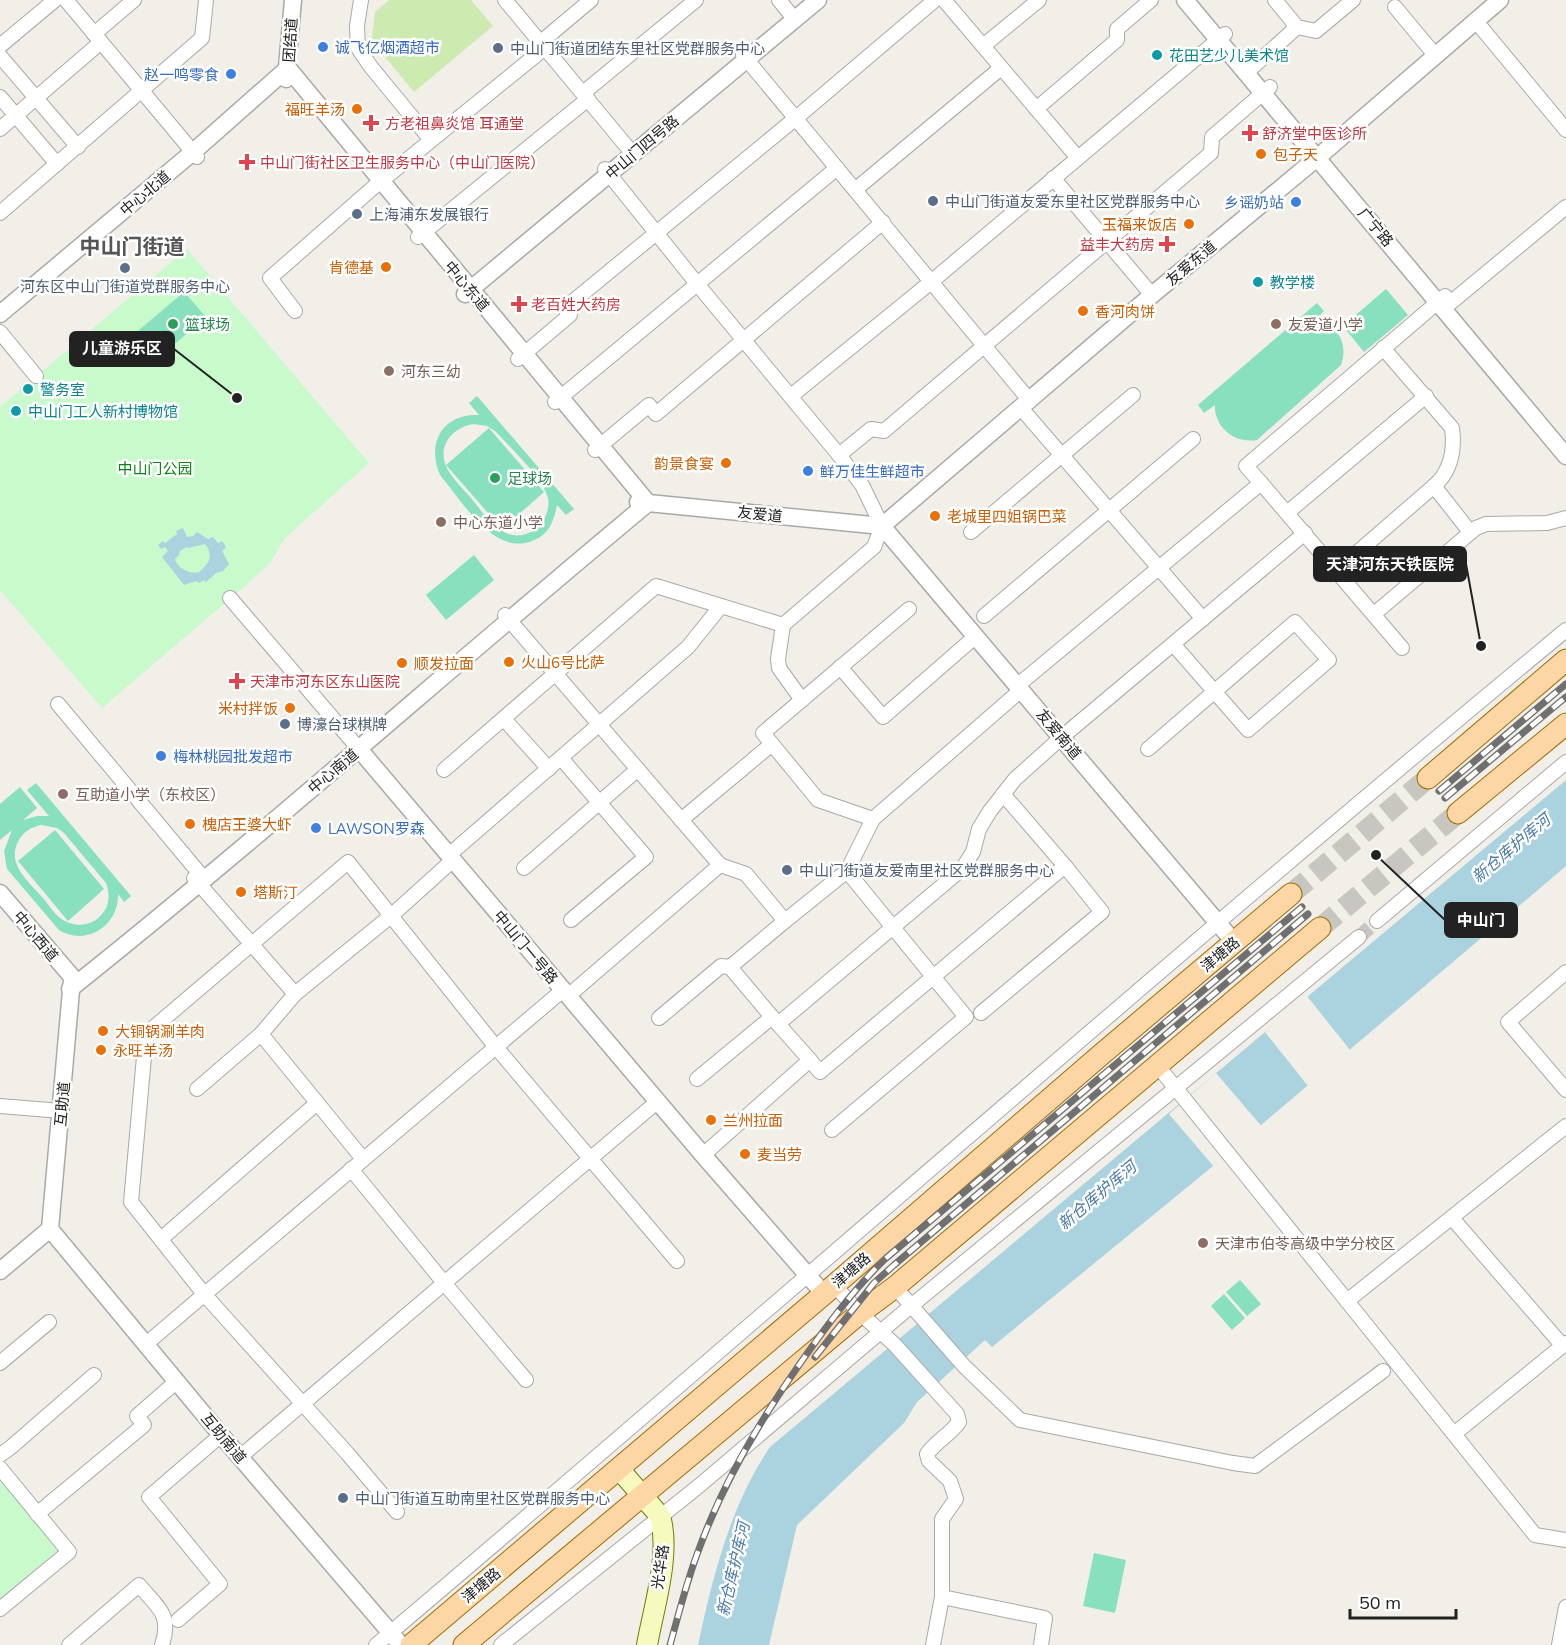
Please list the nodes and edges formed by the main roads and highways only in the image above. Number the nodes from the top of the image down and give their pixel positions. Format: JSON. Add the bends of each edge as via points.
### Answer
{"nodes":[{"id":1,"x":1566,"y":660,"type":"edge"},
{"id":2,"x":1566,"y":723,"type":"edge"},
{"id":3,"x":1428,"y":778,"type":"tunnel mouth"},
{"id":4,"x":1458,"y":813,"type":"tunnel mouth"},
{"id":5,"x":1291,"y":894,"type":"tunnel mouth"},
{"id":6,"x":1320,"y":928,"type":"tunnel mouth"},
{"id":7,"x":619,"y":1469,"type":"junction"},
{"id":8,"x":642,"y":1495,"type":"junction"},
{"id":9,"x":411,"y":1645,"type":"edge"},
{"id":10,"x":464,"y":1645,"type":"edge"},
{"id":11,"x":647,"y":1645,"type":"edge"}],
"edges":[{"from":1,"to":3,"type":"main road"},
{"from":2,"to":4,"type":"main road"},
{"from":5,"to":7,"type":"main road","name":"津塘路"},
{"from":6,"to":8,"type":"main road"},
{"from":7,"to":8,"type":"main road"},
{"from":7,"to":9,"type":"main road","name":"津塘路"},
{"from":8,"to":10,"type":"main road"},
{"from":8,"to":11,"type":"main road","name":"光华路","via":[[660,1516],[664,1536]]}]}
